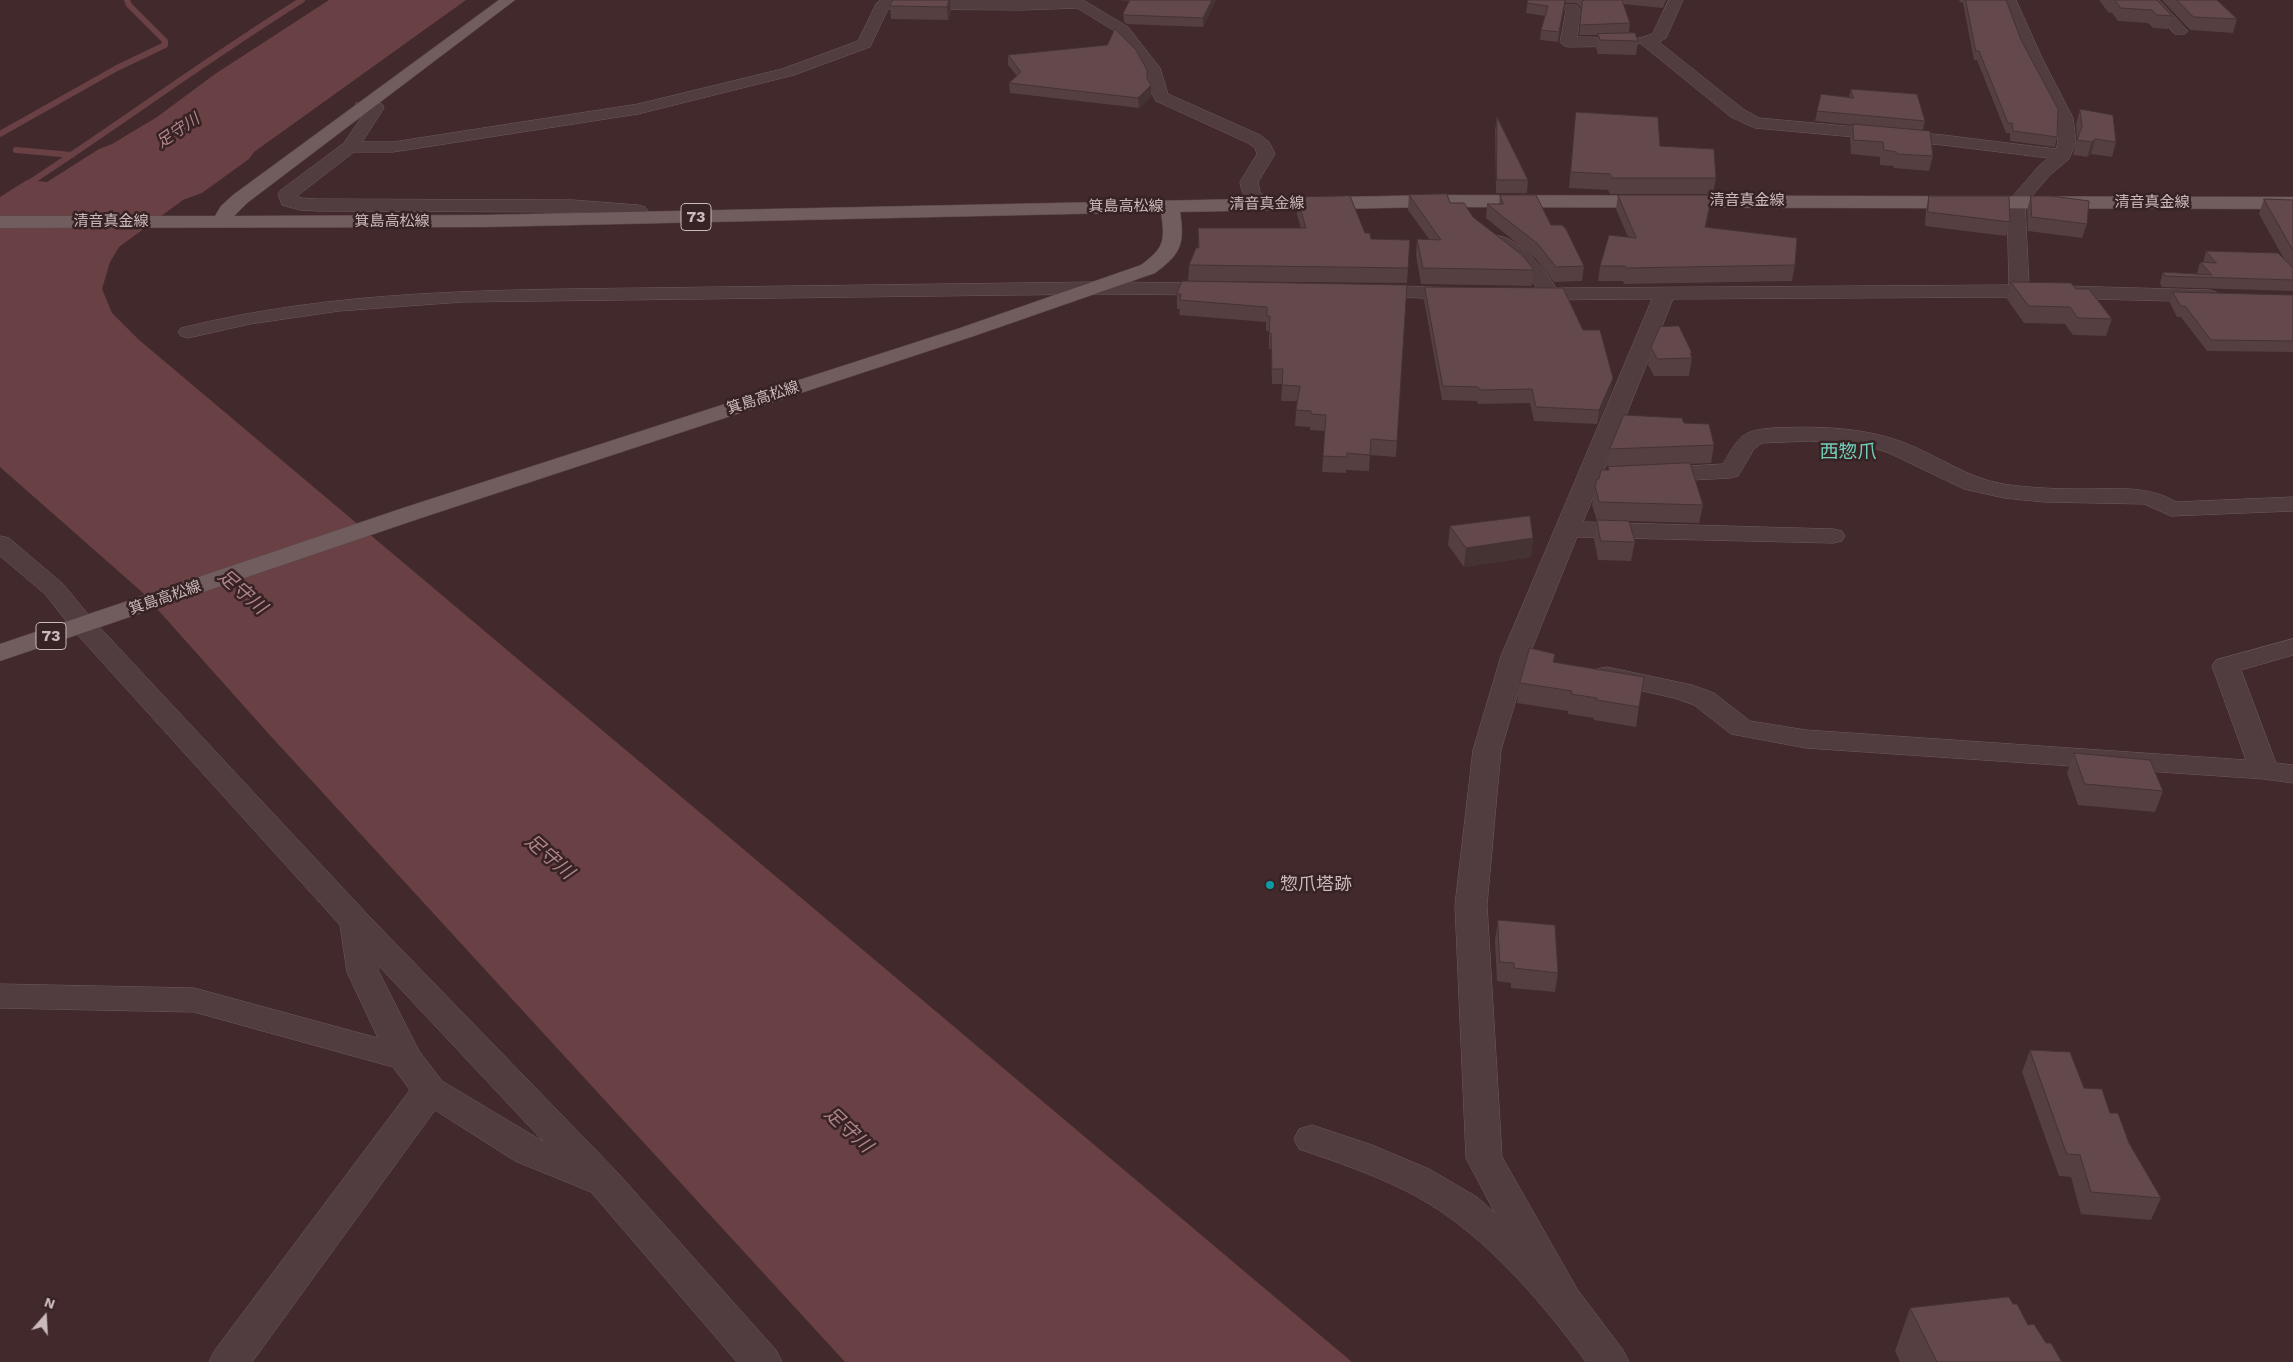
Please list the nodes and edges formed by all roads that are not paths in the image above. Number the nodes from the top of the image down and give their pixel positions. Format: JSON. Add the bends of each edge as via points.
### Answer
{"nodes":[{"id":1,"x":508,"y":0,"type":"edge"},
{"id":2,"x":1676,"y":0,"type":"edge"},
{"id":3,"x":2009,"y":0,"type":"edge"},
{"id":4,"x":2151,"y":0,"type":"edge"},
{"id":5,"x":1075,"y":2,"type":"edge"},
{"id":6,"x":1571,"y":8,"type":"dead end"},
{"id":7,"x":2180,"y":31,"type":"dead end"},
{"id":8,"x":1646,"y":40,"type":"junction"},
{"id":9,"x":362,"y":107,"type":"junction"},
{"id":10,"x":350,"y":147,"type":"junction"},
{"id":11,"x":2064,"y":155,"type":"junction"},
{"id":12,"x":1462,"y":201,"type":"junction"},
{"id":13,"x":2016,"y":203,"type":"junction"},
{"id":14,"x":2293,"y":203,"type":"edge"},
{"id":15,"x":1263,"y":204,"type":"junction"},
{"id":16,"x":1170,"y":206,"type":"junction"},
{"id":17,"x":644,"y":218,"type":"junction"},
{"id":18,"x":0,"y":222,"type":"edge"},
{"id":19,"x":221,"y":222,"type":"junction"},
{"id":20,"x":1094,"y":288,"type":"junction"},
{"id":21,"x":1233,"y":289,"type":"edge"},
{"id":22,"x":1350,"y":290,"type":"edge"},
{"id":23,"x":2019,"y":291,"type":"junction"},
{"id":24,"x":1665,"y":293,"type":"junction"},
{"id":25,"x":1477,"y":294,"type":"edge"},
{"id":26,"x":1513,"y":294,"type":"edge"},
{"id":27,"x":1549,"y":294,"type":"junction"},
{"id":28,"x":2224,"y":296,"type":"edge"},
{"id":29,"x":188,"y":332,"type":"dead end"},
{"id":30,"x":1638,"y":475,"type":"edge"},
{"id":31,"x":2293,"y":504,"type":"edge"},
{"id":32,"x":1568,"y":529,"type":"junction"},
{"id":33,"x":1833,"y":536,"type":"dead end"},
{"id":34,"x":0,"y":543,"type":"edge"},
{"id":35,"x":93,"y":622,"type":"junction"},
{"id":36,"x":2293,"y":647,"type":"edge"},
{"id":37,"x":0,"y":653,"type":"edge"},
{"id":38,"x":1515,"y":656,"type":"junction"},
{"id":39,"x":1543,"y":662,"type":"edge"},
{"id":40,"x":1580,"y":669,"type":"edge"},
{"id":41,"x":2264,"y":770,"type":"junction"},
{"id":42,"x":2293,"y":774,"type":"edge"},
{"id":43,"x":356,"y":922,"type":"junction"},
{"id":44,"x":0,"y":996,"type":"edge"},
{"id":45,"x":405,"y":1058,"type":"junction"},
{"id":46,"x":430,"y":1090,"type":"junction"},
{"id":47,"x":1312,"y":1139,"type":"dead end"},
{"id":48,"x":604,"y":1182,"type":"junction"},
{"id":49,"x":1563,"y":1301,"type":"junction"},
{"id":50,"x":229,"y":1362,"type":"edge"},
{"id":51,"x":762,"y":1362,"type":"edge"},
{"id":52,"x":1609,"y":1362,"type":"edge"}],
"edges":[{"from":1,"to":9,"type":"main road"},
{"from":2,"to":8,"type":"street","via":[[1658,38]]},
{"from":3,"to":11,"type":"street","via":[[2065,118],[2067,142]]},
{"from":4,"to":7,"type":"street"},
{"from":5,"to":10,"type":"street","via":[[1022,6],[883,4],[864,44],[752,82],[631,111],[394,147]]},
{"from":5,"to":15,"type":"street","via":[[1102,10],[1123,30],[1155,74],[1162,97],[1263,146],[1266,154],[1249,182],[1251,194]]},
{"from":6,"to":8,"type":"street","via":[[1574,10],[1568,42]]},
{"from":8,"to":11,"type":"street","via":[[1736,112],[1755,123],[1928,138]]},
{"from":9,"to":10,"type":"street","via":[[376,108]]},
{"from":9,"to":19,"type":"main road","via":[[240,199]]},
{"from":10,"to":17,"type":"street","via":[[287,194],[289,201],[317,205],[573,206],[638,211]]},
{"from":11,"to":13,"type":"street"},
{"from":12,"to":13,"type":"main road","name":"清音真金線"},
{"from":12,"to":15,"type":"main road","name":"清音真金線"},
{"from":12,"to":27,"type":"street","via":[[1478,225],[1528,263],[1543,280]]},
{"from":13,"to":14,"type":"main road","name":"清音真金線"},
{"from":13,"to":23,"type":"street"},
{"from":15,"to":16,"type":"main road","name":"清音真金線"},
{"from":16,"to":17,"type":"main road","name":"箕島高松線","number":"73"},
{"from":16,"to":20,"type":"main road","name":"箕島高松線","number":"73","via":[[1174,239],[1165,258],[1148,269]]},
{"from":17,"to":19,"type":"main road","name":"箕島高松線","number":"73"},
{"from":18,"to":19,"type":"main road","name":"清音真金線"},
{"from":20,"to":21,"type":"street"},
{"from":20,"to":29,"type":"street","via":[[462,296],[339,306],[250,318]]},
{"from":20,"to":35,"type":"main road","name":"箕島高松線","number":"73"},
{"from":22,"to":25,"type":"street"},
{"from":23,"to":24,"type":"street"},
{"from":23,"to":28,"type":"street"},
{"from":24,"to":27,"type":"street"},
{"from":24,"to":32,"type":"street","via":[[1599,477]]},
{"from":26,"to":27,"type":"street"},
{"from":30,"to":31,"type":"street","via":[[1730,471],[1742,446],[1757,436],[1834,435],[1888,445],[1959,479],[2007,491],[2144,497],[2171,509]]},
{"from":32,"to":33,"type":"street"},
{"from":32,"to":38,"type":"street"},
{"from":34,"to":35,"type":"street"},
{"from":35,"to":37,"type":"main road","name":"箕島高松線","number":"73"},
{"from":35,"to":43,"type":"street"},
{"from":36,"to":41,"type":"street","via":[[2226,666]]},
{"from":38,"to":39,"type":"street"},
{"from":38,"to":49,"type":"street","via":[[1487,750],[1471,905],[1484,1158]]},
{"from":40,"to":41,"type":"street","via":[[1682,691],[1704,699],[1742,728],[1772,734],[1806,739]]},
{"from":41,"to":42,"type":"street"},
{"from":43,"to":45,"type":"street","via":[[363,972]]},
{"from":43,"to":48,"type":"street"},
{"from":44,"to":45,"type":"street","via":[[194,1000]]},
{"from":45,"to":46,"type":"street"},
{"from":46,"to":48,"type":"street","via":[[528,1151]]},
{"from":46,"to":50,"type":"street"},
{"from":47,"to":49,"type":"street","via":[[1416,1179],[1464,1208],[1515,1252]]},
{"from":48,"to":51,"type":"street"},
{"from":49,"to":52,"type":"street"}]}
